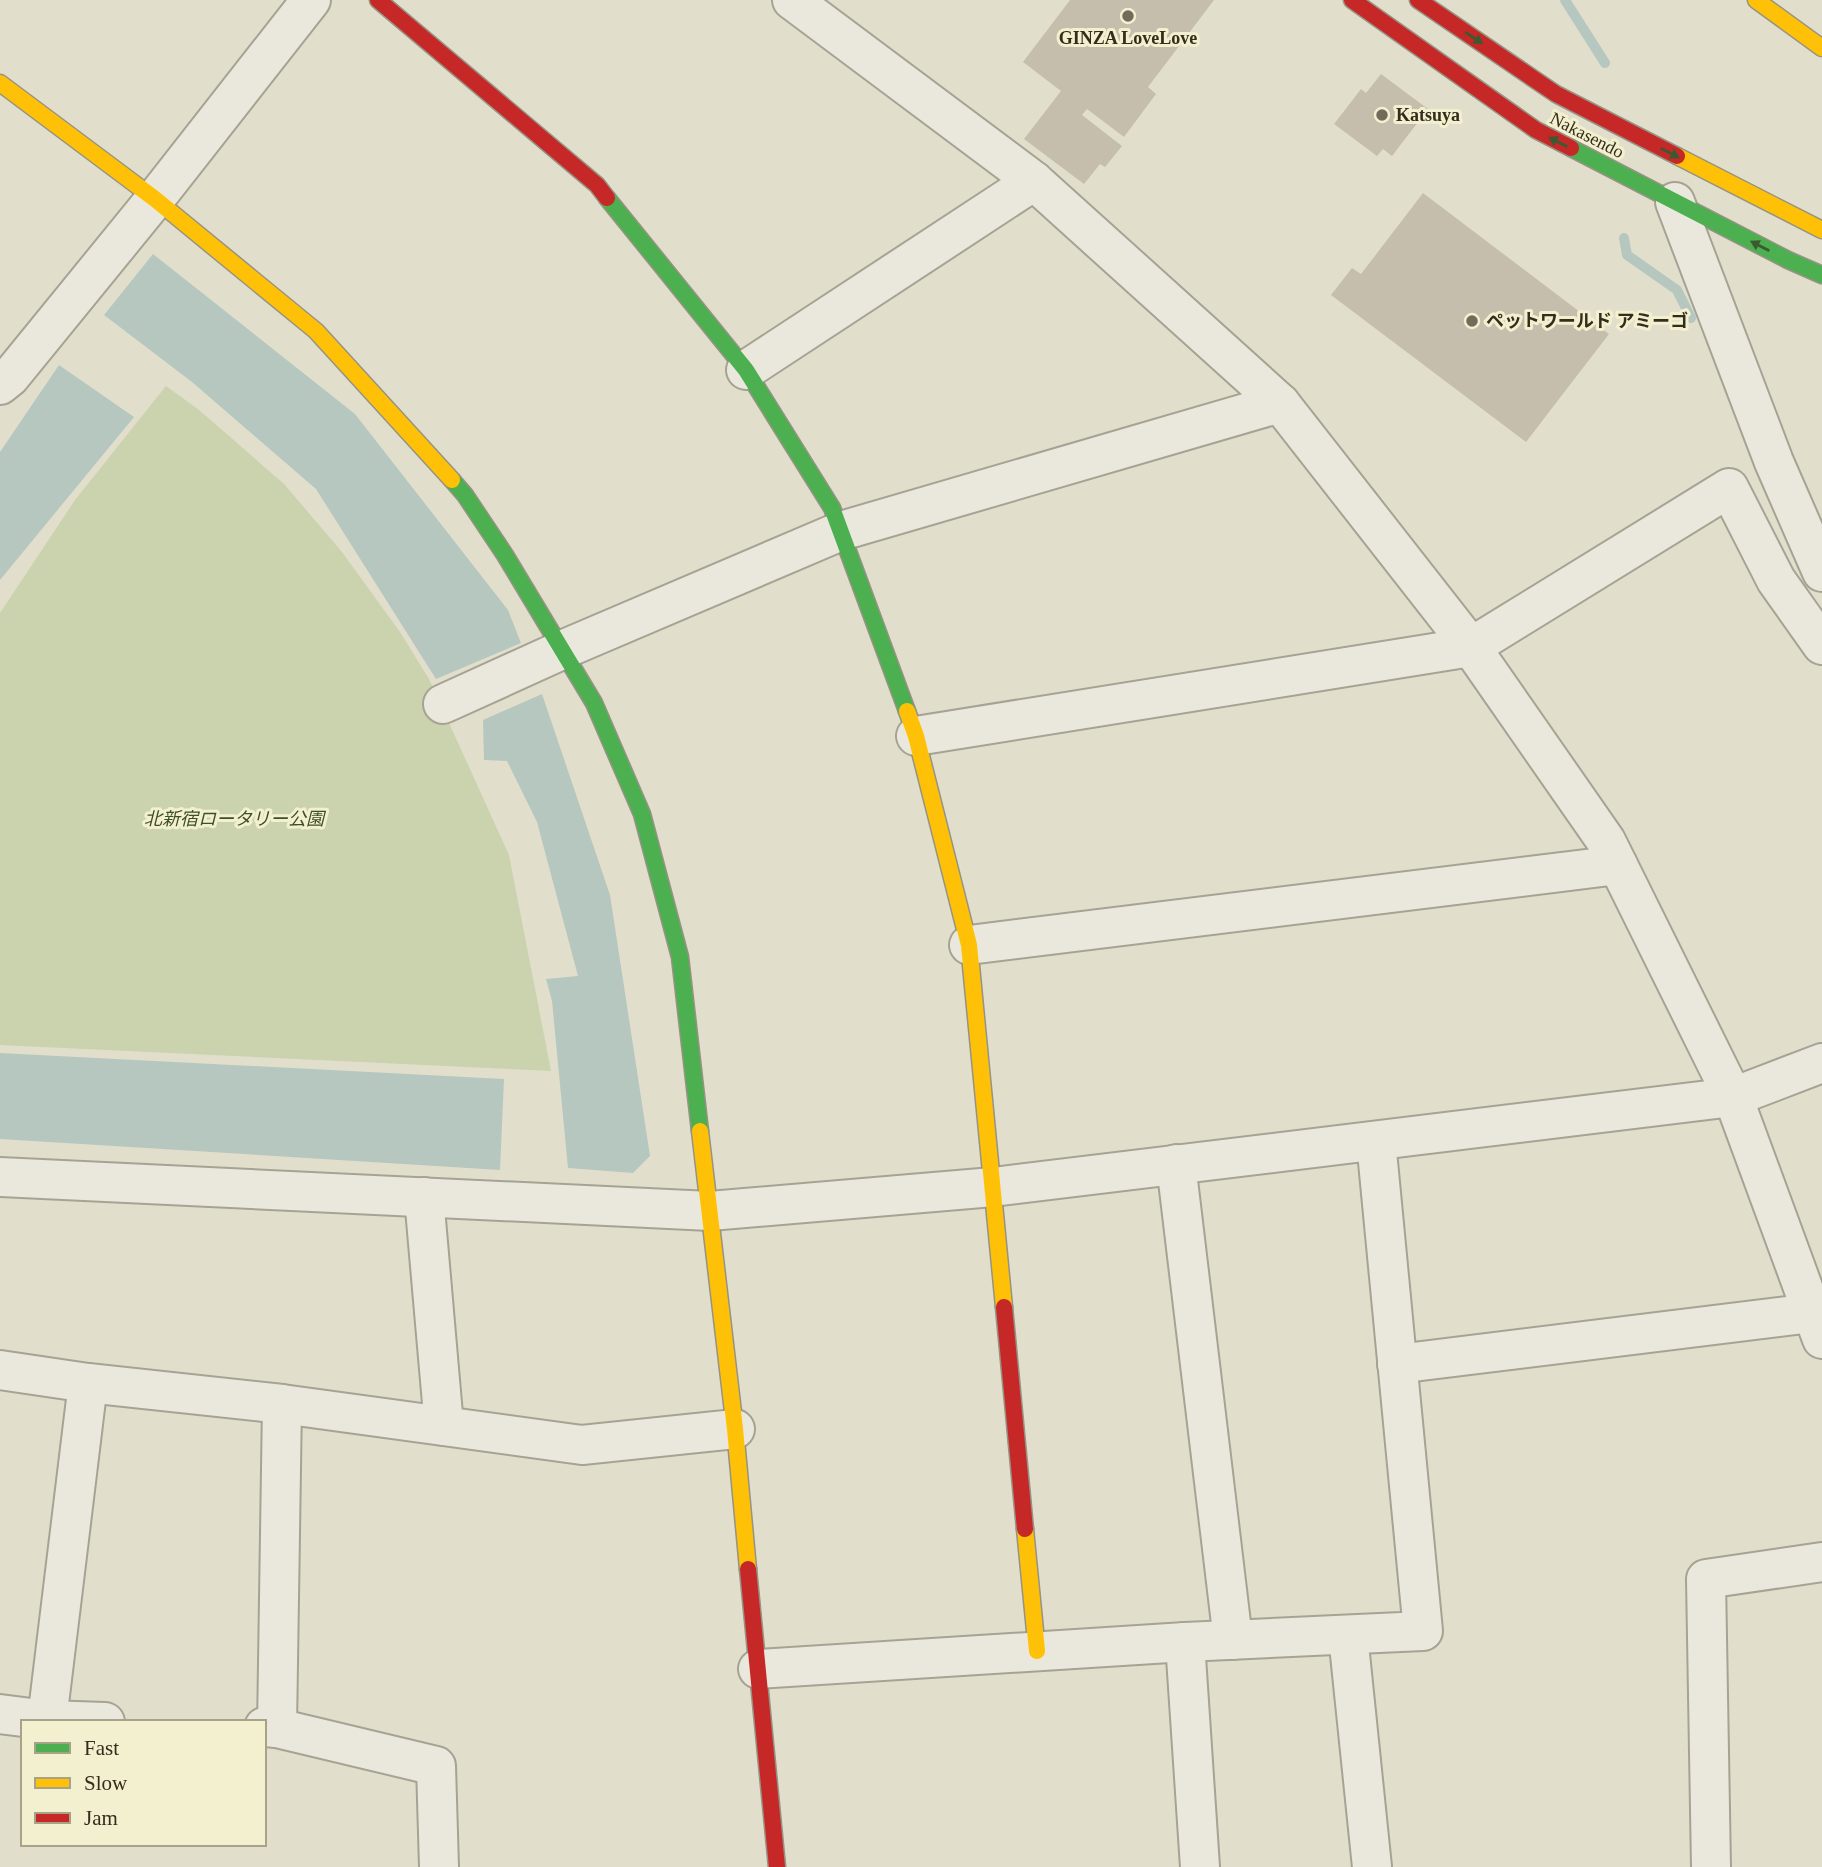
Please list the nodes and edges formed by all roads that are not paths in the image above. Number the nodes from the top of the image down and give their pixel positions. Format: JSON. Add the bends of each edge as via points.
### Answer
{"nodes":[{"id":1,"x":311,"y":0,"type":"edge"},
{"id":2,"x":378,"y":0,"type":"edge"},
{"id":3,"x":792,"y":0,"type":"edge"},
{"id":4,"x":1352,"y":0,"type":"edge"},
{"id":5,"x":1418,"y":0,"type":"edge"},
{"id":6,"x":1756,"y":0,"type":"edge"},
{"id":7,"x":1822,"y":48,"type":"edge"},
{"id":8,"x":0,"y":83,"type":"edge"},
{"id":9,"x":1034,"y":181,"type":"junction"},
{"id":10,"x":155,"y":199,"type":"junction"},
{"id":11,"x":1675,"y":202,"type":"junction"},
{"id":12,"x":1822,"y":230,"type":"edge"},
{"id":13,"x":1822,"y":275,"type":"edge"},
{"id":14,"x":746,"y":370,"type":"junction"},
{"id":15,"x":3,"y":384,"type":"edge"},
{"id":16,"x":1280,"y":403,"type":"junction"},
{"id":17,"x":841,"y":531,"type":"junction"},
{"id":18,"x":1822,"y":572,"type":"edge"},
{"id":19,"x":1822,"y":645,"type":"edge"},
{"id":20,"x":1471,"y":647,"type":"junction"},
{"id":21,"x":562,"y":650,"type":"junction"},
{"id":22,"x":443,"y":704,"type":"dead end"},
{"id":23,"x":916,"y":736,"type":"junction"},
{"id":24,"x":1618,"y":865,"type":"junction"},
{"id":25,"x":968,"y":945,"type":"junction"},
{"id":26,"x":1822,"y":1063,"type":"edge"},
{"id":27,"x":1733,"y":1097,"type":"junction"},
{"id":28,"x":1376,"y":1141,"type":"junction"},
{"id":29,"x":1177,"y":1164,"type":"junction"},
{"id":30,"x":0,"y":1177,"type":"edge"},
{"id":31,"x":993,"y":1186,"type":"junction"},
{"id":32,"x":424,"y":1198,"type":"junction"},
{"id":33,"x":710,"y":1211,"type":"junction"},
{"id":34,"x":1817,"y":1326,"type":"edge"},
{"id":35,"x":1397,"y":1364,"type":"junction"},
{"id":36,"x":0,"y":1370,"type":"edge"},
{"id":37,"x":88,"y":1383,"type":"junction"},
{"id":38,"x":282,"y":1404,"type":"junction"},
{"id":39,"x":444,"y":1426,"type":"junction"},
{"id":40,"x":736,"y":1429,"type":"junction"},
{"id":41,"x":1822,"y":1562,"type":"edge"},
{"id":42,"x":1348,"y":1634,"type":"junction"},
{"id":43,"x":1233,"y":1640,"type":"junction"},
{"id":44,"x":1185,"y":1642,"type":"junction"},
{"id":45,"x":1037,"y":1651,"type":"junction"},
{"id":46,"x":758,"y":1669,"type":"junction"},
{"id":47,"x":0,"y":1714,"type":"edge"},
{"id":48,"x":47,"y":1720,"type":"joint"},
{"id":49,"x":271,"y":1727,"type":"edge"},
{"id":50,"x":439,"y":1867,"type":"edge"},
{"id":51,"x":777,"y":1867,"type":"edge"},
{"id":52,"x":1200,"y":1867,"type":"edge"},
{"id":53,"x":1372,"y":1867,"type":"edge"},
{"id":54,"x":1711,"y":1867,"type":"edge"}],
"edges":[{"from":1,"to":10,"type":"street"},
{"from":2,"to":14,"type":"main road","via":[[597,186]]},
{"from":3,"to":9,"type":"street"},
{"from":11,"to":4,"type":"main road","name":"Nakasendo","one_way":true,"via":[[1536,130]]},
{"from":5,"to":12,"type":"main road","name":"Nakasendo","one_way":true,"via":[[1556,94]]},
{"from":6,"to":7,"type":"main road"},
{"from":8,"to":10,"type":"main road"},
{"from":9,"to":14,"type":"street"},
{"from":9,"to":16,"type":"street"},
{"from":10,"to":15,"type":"street"},
{"from":10,"to":21,"type":"main road","via":[[316,331],[465,495]]},
{"from":13,"to":11,"type":"main road","name":"Nakasendo","one_way":true},
{"from":11,"to":18,"type":"street","via":[[1774,462]]},
{"from":14,"to":17,"type":"main road","via":[[832,508]]},
{"from":16,"to":17,"type":"street"},
{"from":16,"to":20,"type":"street"},
{"from":17,"to":21,"type":"street"},
{"from":17,"to":23,"type":"main road"},
{"from":19,"to":20,"type":"street","via":[[1776,580],[1729,488]]},
{"from":20,"to":23,"type":"street"},
{"from":20,"to":24,"type":"street"},
{"from":21,"to":22,"type":"street"},
{"from":21,"to":33,"type":"main road","via":[[594,703],[642,814],[680,957]]},
{"from":23,"to":25,"type":"main road"},
{"from":24,"to":25,"type":"street"},
{"from":24,"to":27,"type":"street"},
{"from":25,"to":31,"type":"main road"},
{"from":26,"to":27,"type":"street"},
{"from":27,"to":28,"type":"street"},
{"from":27,"to":34,"type":"street"},
{"from":28,"to":29,"type":"street"},
{"from":28,"to":35,"type":"street"},
{"from":29,"to":31,"type":"street"},
{"from":29,"to":43,"type":"street"},
{"from":30,"to":32,"type":"street"},
{"from":31,"to":33,"type":"street"},
{"from":31,"to":45,"type":"main road"},
{"from":32,"to":33,"type":"street"},
{"from":32,"to":39,"type":"street"},
{"from":33,"to":40,"type":"main road"},
{"from":34,"to":35,"type":"street"},
{"from":35,"to":42,"type":"street","via":[[1423,1631]]},
{"from":36,"to":37,"type":"street"},
{"from":37,"to":38,"type":"street"},
{"from":37,"to":48,"type":"street"},
{"from":38,"to":39,"type":"street"},
{"from":38,"to":49,"type":"street"},
{"from":39,"to":40,"type":"street","via":[[582,1445]]},
{"from":40,"to":46,"type":"main road"},
{"from":41,"to":54,"type":"street","via":[[1706,1579]]},
{"from":42,"to":43,"type":"street"},
{"from":42,"to":53,"type":"street"},
{"from":43,"to":44,"type":"street"},
{"from":44,"to":45,"type":"street"},
{"from":44,"to":52,"type":"street"},
{"from":45,"to":46,"type":"street"},
{"from":46,"to":51,"type":"main road"},
{"from":47,"to":48,"type":"street"},
{"from":49,"to":50,"type":"street","via":[[436,1766]]}]}
